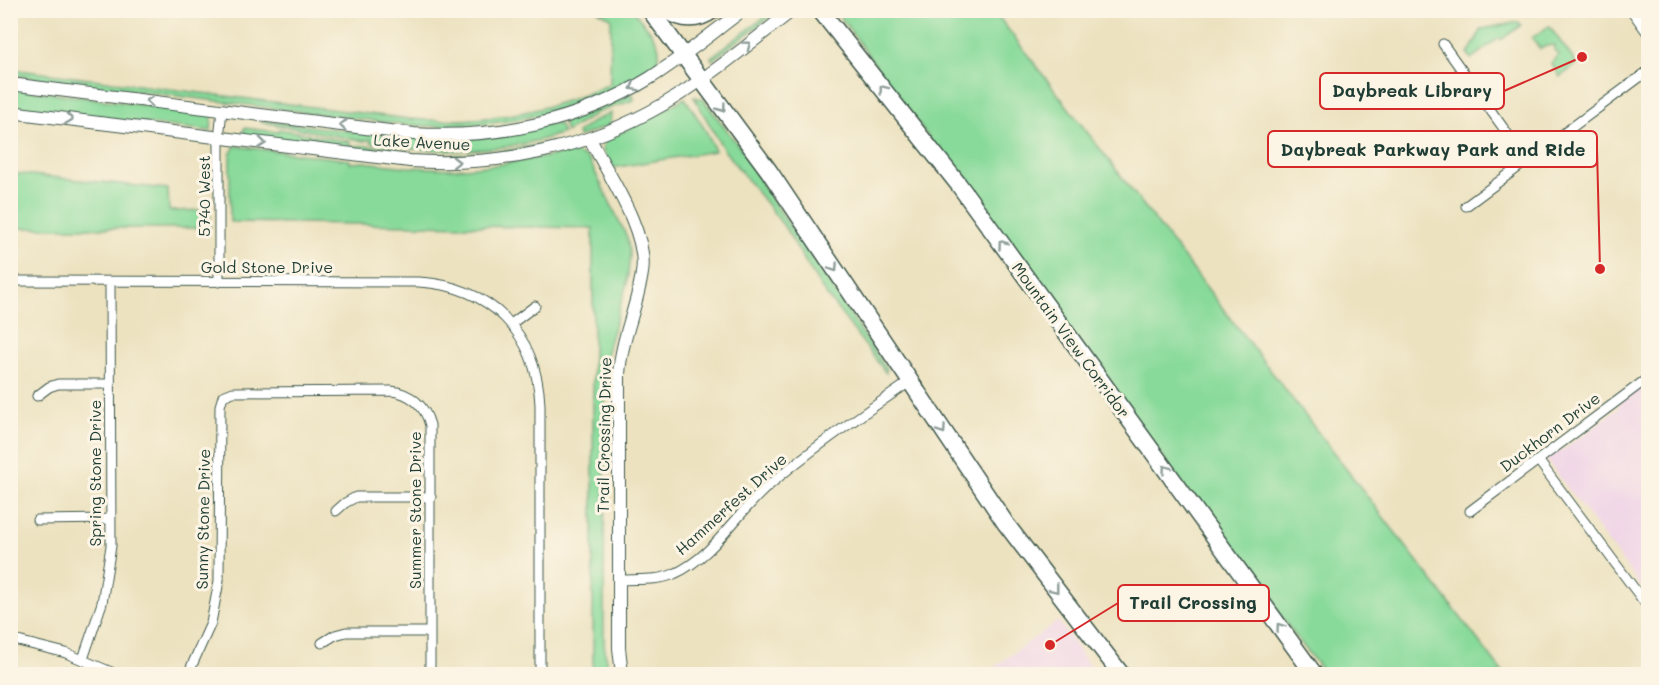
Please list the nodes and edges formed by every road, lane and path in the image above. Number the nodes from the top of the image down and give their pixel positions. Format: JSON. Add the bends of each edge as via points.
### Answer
{"nodes":[{"id":1,"x":650,"y":10,"type":"edge"},
{"id":2,"x":667,"y":10,"type":"edge"},
{"id":3,"x":713,"y":10,"type":"edge"},
{"id":4,"x":743,"y":10,"type":"edge"},
{"id":5,"x":794,"y":10,"type":"edge"},
{"id":6,"x":820,"y":10,"type":"edge"},
{"id":7,"x":1633,"y":10,"type":"edge"},
{"id":8,"x":1648,"y":32,"type":"edge"},
{"id":9,"x":1443,"y":44,"type":"dead end"},
{"id":10,"x":683,"y":55,"type":"junction"},
{"id":11,"x":1648,"y":71,"type":"edge"},
{"id":12,"x":700,"y":80,"type":"junction"},
{"id":13,"x":10,"y":84,"type":"edge"},
{"id":14,"x":222,"y":110,"type":"junction"},
{"id":15,"x":10,"y":112,"type":"edge"},
{"id":16,"x":219,"y":138,"type":"junction"},
{"id":17,"x":590,"y":139,"type":"junction"},
{"id":18,"x":1527,"y":161,"type":"junction"},
{"id":19,"x":1466,"y":206,"type":"dead end"},
{"id":20,"x":10,"y":281,"type":"edge"},
{"id":21,"x":110,"y":282,"type":"junction"},
{"id":22,"x":219,"y":282,"type":"junction"},
{"id":23,"x":535,"y":306,"type":"dead end"},
{"id":24,"x":511,"y":324,"type":"junction"},
{"id":25,"x":1648,"y":378,"type":"edge"},
{"id":26,"x":911,"y":381,"type":"junction"},
{"id":27,"x":111,"y":384,"type":"junction"},
{"id":28,"x":37,"y":396,"type":"dead end"},
{"id":29,"x":224,"y":396,"type":"joint"},
{"id":30,"x":1538,"y":460,"type":"junction"},
{"id":31,"x":431,"y":497,"type":"junction"},
{"id":32,"x":336,"y":511,"type":"dead end"},
{"id":33,"x":1470,"y":511,"type":"dead end"},
{"id":34,"x":111,"y":519,"type":"junction"},
{"id":35,"x":37,"y":520,"type":"dead end"},
{"id":36,"x":620,"y":580,"type":"junction"},
{"id":37,"x":1648,"y":607,"type":"edge"},
{"id":38,"x":430,"y":632,"type":"junction"},
{"id":39,"x":10,"y":639,"type":"edge"},
{"id":40,"x":322,"y":643,"type":"dead end"},
{"id":41,"x":83,"y":659,"type":"junction"},
{"id":42,"x":116,"y":675,"type":"edge"},
{"id":43,"x":189,"y":675,"type":"edge"},
{"id":44,"x":430,"y":675,"type":"edge"},
{"id":45,"x":540,"y":675,"type":"edge"},
{"id":46,"x":622,"y":675,"type":"edge"},
{"id":47,"x":1121,"y":675,"type":"edge"},
{"id":48,"x":1314,"y":675,"type":"edge"}],
"edges":[{"from":1,"to":10,"type":"highway"},
{"from":2,"to":3,"type":"highway","via":[[679,18],[691,19]]},
{"from":4,"to":10,"type":"street","name":"Lake Avenue"},
{"from":12,"to":5,"type":"street","name":"Lake Avenue","one_way":true},
{"from":48,"to":6,"type":"highway","name":"Mountain View Corridor","one_way":true,"via":[[959,185]]},
{"from":7,"to":8,"type":"street"},
{"from":9,"to":18,"type":"street"},
{"from":10,"to":12,"type":"highway"},
{"from":10,"to":14,"type":"street","name":"Lake Avenue","one_way":true,"via":[[637,86],[593,107],[493,133],[414,134]]},
{"from":11,"to":18,"type":"street"},
{"from":12,"to":17,"type":"street","name":"Lake Avenue","via":[[649,112]]},
{"from":12,"to":26,"type":"highway","one_way":true,"via":[[769,171]]},
{"from":14,"to":13,"type":"street","name":"Lake Avenue","one_way":true},
{"from":14,"to":16,"type":"street","name":"5740 West"},
{"from":15,"to":16,"type":"street","name":"Lake Avenue","one_way":true},
{"from":16,"to":17,"type":"street","name":"Lake Avenue","one_way":true,"via":[[441,163],[513,157]]},
{"from":16,"to":22,"type":"street","name":"5740 West"},
{"from":17,"to":36,"type":"street","name":"Trail Crossing Drive","via":[[635,225],[644,258],[619,365]]},
{"from":18,"to":19,"type":"street"},
{"from":20,"to":21,"type":"street","name":"Gold Stone Drive"},
{"from":21,"to":22,"type":"street","name":"Gold Stone Drive"},
{"from":21,"to":27,"type":"street","name":"Spring Stone Drive"},
{"from":22,"to":24,"type":"street","name":"Gold Stone Drive","via":[[436,284],[476,296]]},
{"from":23,"to":24,"type":"street"},
{"from":24,"to":45,"type":"street","name":"Gold Stone Drive","via":[[531,358],[539,393]]},
{"from":25,"to":30,"type":"street","name":"Duckhorn Drive"},
{"from":26,"to":36,"type":"street","name":"Hammerfest Drive","via":[[776,479],[724,535],[687,567],[655,579]]},
{"from":26,"to":47,"type":"highway","one_way":true,"via":[[1006,524]]},
{"from":27,"to":28,"type":"street","via":[[58,384]]},
{"from":27,"to":34,"type":"street","name":"Spring Stone Drive"},
{"from":29,"to":31,"type":"street","name":"Summer Stone Drive","via":[[233,392],[408,395],[422,407],[430,425]]},
{"from":29,"to":43,"type":"street","name":"Sunny Stone Drive","via":[[220,406],[219,581],[211,623]]},
{"from":30,"to":33,"type":"street","name":"Duckhorn Drive"},
{"from":30,"to":37,"type":"street"},
{"from":31,"to":32,"type":"street","via":[[356,497]]},
{"from":31,"to":38,"type":"street","name":"Summer Stone Drive"},
{"from":34,"to":35,"type":"street"},
{"from":34,"to":41,"type":"street","name":"Spring Stone Drive","via":[[106,584]]},
{"from":36,"to":46,"type":"street","name":"Trail Crossing Drive"},
{"from":38,"to":40,"type":"street","via":[[346,632]]},
{"from":38,"to":44,"type":"street","name":"Summer Stone Drive"},
{"from":39,"to":41,"type":"street"},
{"from":41,"to":42,"type":"street"}]}
